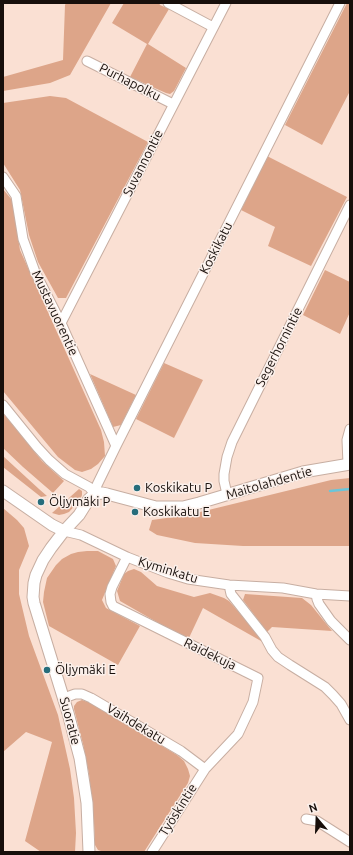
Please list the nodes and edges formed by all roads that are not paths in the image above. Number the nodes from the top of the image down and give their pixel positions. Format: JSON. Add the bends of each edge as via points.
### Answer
{"nodes":[{"id":1,"x":168,"y":3,"type":"edge"},
{"id":2,"x":226,"y":3,"type":"edge"},
{"id":3,"x":340,"y":3,"type":"edge"},
{"id":4,"x":213,"y":27,"type":"junction"},
{"id":5,"x":87,"y":61,"type":"dead end"},
{"id":6,"x":173,"y":104,"type":"junction"},
{"id":7,"x":3,"y":178,"type":"edge"},
{"id":8,"x":350,"y":205,"type":"edge"},
{"id":9,"x":341,"y":222,"type":"junction"},
{"id":10,"x":350,"y":226,"type":"edge"},
{"id":11,"x":61,"y":323,"type":"junction"},
{"id":12,"x":3,"y":405,"type":"edge"},
{"id":13,"x":350,"y":429,"type":"edge"},
{"id":14,"x":116,"y":446,"type":"junction"},
{"id":15,"x":349,"y":464,"type":"edge"},
{"id":16,"x":3,"y":491,"type":"edge"},
{"id":17,"x":95,"y":494,"type":"junction"},
{"id":18,"x":227,"y":494,"type":"junction"},
{"id":19,"x":64,"y":531,"type":"junction"},
{"id":20,"x":127,"y":557,"type":"junction"},
{"id":21,"x":229,"y":586,"type":"junction"},
{"id":22,"x":316,"y":594,"type":"junction"},
{"id":23,"x":350,"y":596,"type":"edge"},
{"id":24,"x":350,"y":640,"type":"edge"},
{"id":25,"x":64,"y":698,"type":"junction"},
{"id":26,"x":350,"y":720,"type":"edge"},
{"id":27,"x":204,"y":769,"type":"junction"},
{"id":28,"x":306,"y":819,"type":"dead end"},
{"id":29,"x":350,"y":842,"type":"edge"},
{"id":30,"x":89,"y":852,"type":"edge"},
{"id":31,"x":152,"y":852,"type":"edge"}],
"edges":[{"from":1,"to":4,"type":"street"},
{"from":2,"to":4,"type":"street","name":"Suvannontie"},
{"from":3,"to":14,"type":"street","name":"Koskikatu"},
{"from":4,"to":6,"type":"street","name":"Suvannontie"},
{"from":5,"to":6,"type":"street","name":"Purhapolku"},
{"from":6,"to":11,"type":"street","name":"Suvannontie"},
{"from":7,"to":11,"type":"street","name":"Mustavuorentie","via":[[16,196],[23,239],[35,272]]},
{"from":8,"to":9,"type":"street","name":"Segerhornintie"},
{"from":9,"to":10,"type":"street"},
{"from":9,"to":18,"type":"street","name":"Segerhornintie","via":[[232,442],[224,474]]},
{"from":11,"to":14,"type":"street","name":"Mustavuorentie"},
{"from":12,"to":17,"type":"street","via":[[49,460],[65,474],[89,487]]},
{"from":13,"to":15,"type":"street","via":[[347,440]]},
{"from":14,"to":17,"type":"street","name":"Koskikatu"},
{"from":15,"to":18,"type":"street","name":"Maitolahdentie","via":[[303,472]]},
{"from":16,"to":19,"type":"street","name":"Kyminkatu"},
{"from":17,"to":18,"type":"street","name":"Maitolahdentie","via":[[102,493],[156,506],[171,507],[183,507]]},
{"from":17,"to":19,"type":"street"},
{"from":19,"to":20,"type":"street","name":"Kyminkatu","via":[[81,535]]},
{"from":19,"to":25,"type":"street","name":"Suoratie","via":[[39,568],[33,597]]},
{"from":20,"to":21,"type":"street","name":"Kyminkatu","via":[[188,579]]},
{"from":20,"to":27,"type":"street","name":"Raidekuja","via":[[112,587],[110,594],[113,606],[258,678],[253,702],[238,734]]},
{"from":21,"to":22,"type":"street","name":"Kyminkatu","via":[[283,588]]},
{"from":21,"to":26,"type":"street","via":[[231,594],[278,657],[325,687],[341,704]]},
{"from":22,"to":23,"type":"street","name":"Kyminkatu"},
{"from":22,"to":24,"type":"street","via":[[319,604],[331,621]]},
{"from":25,"to":27,"type":"street","name":"Vaihdekatu","via":[[75,694],[92,698],[181,751]]},
{"from":25,"to":30,"type":"street","name":"Suoratie","via":[[80,758],[87,803]]},
{"from":27,"to":31,"type":"street","name":"Työskintie"},
{"from":28,"to":29,"type":"street","via":[[317,821]]}]}
